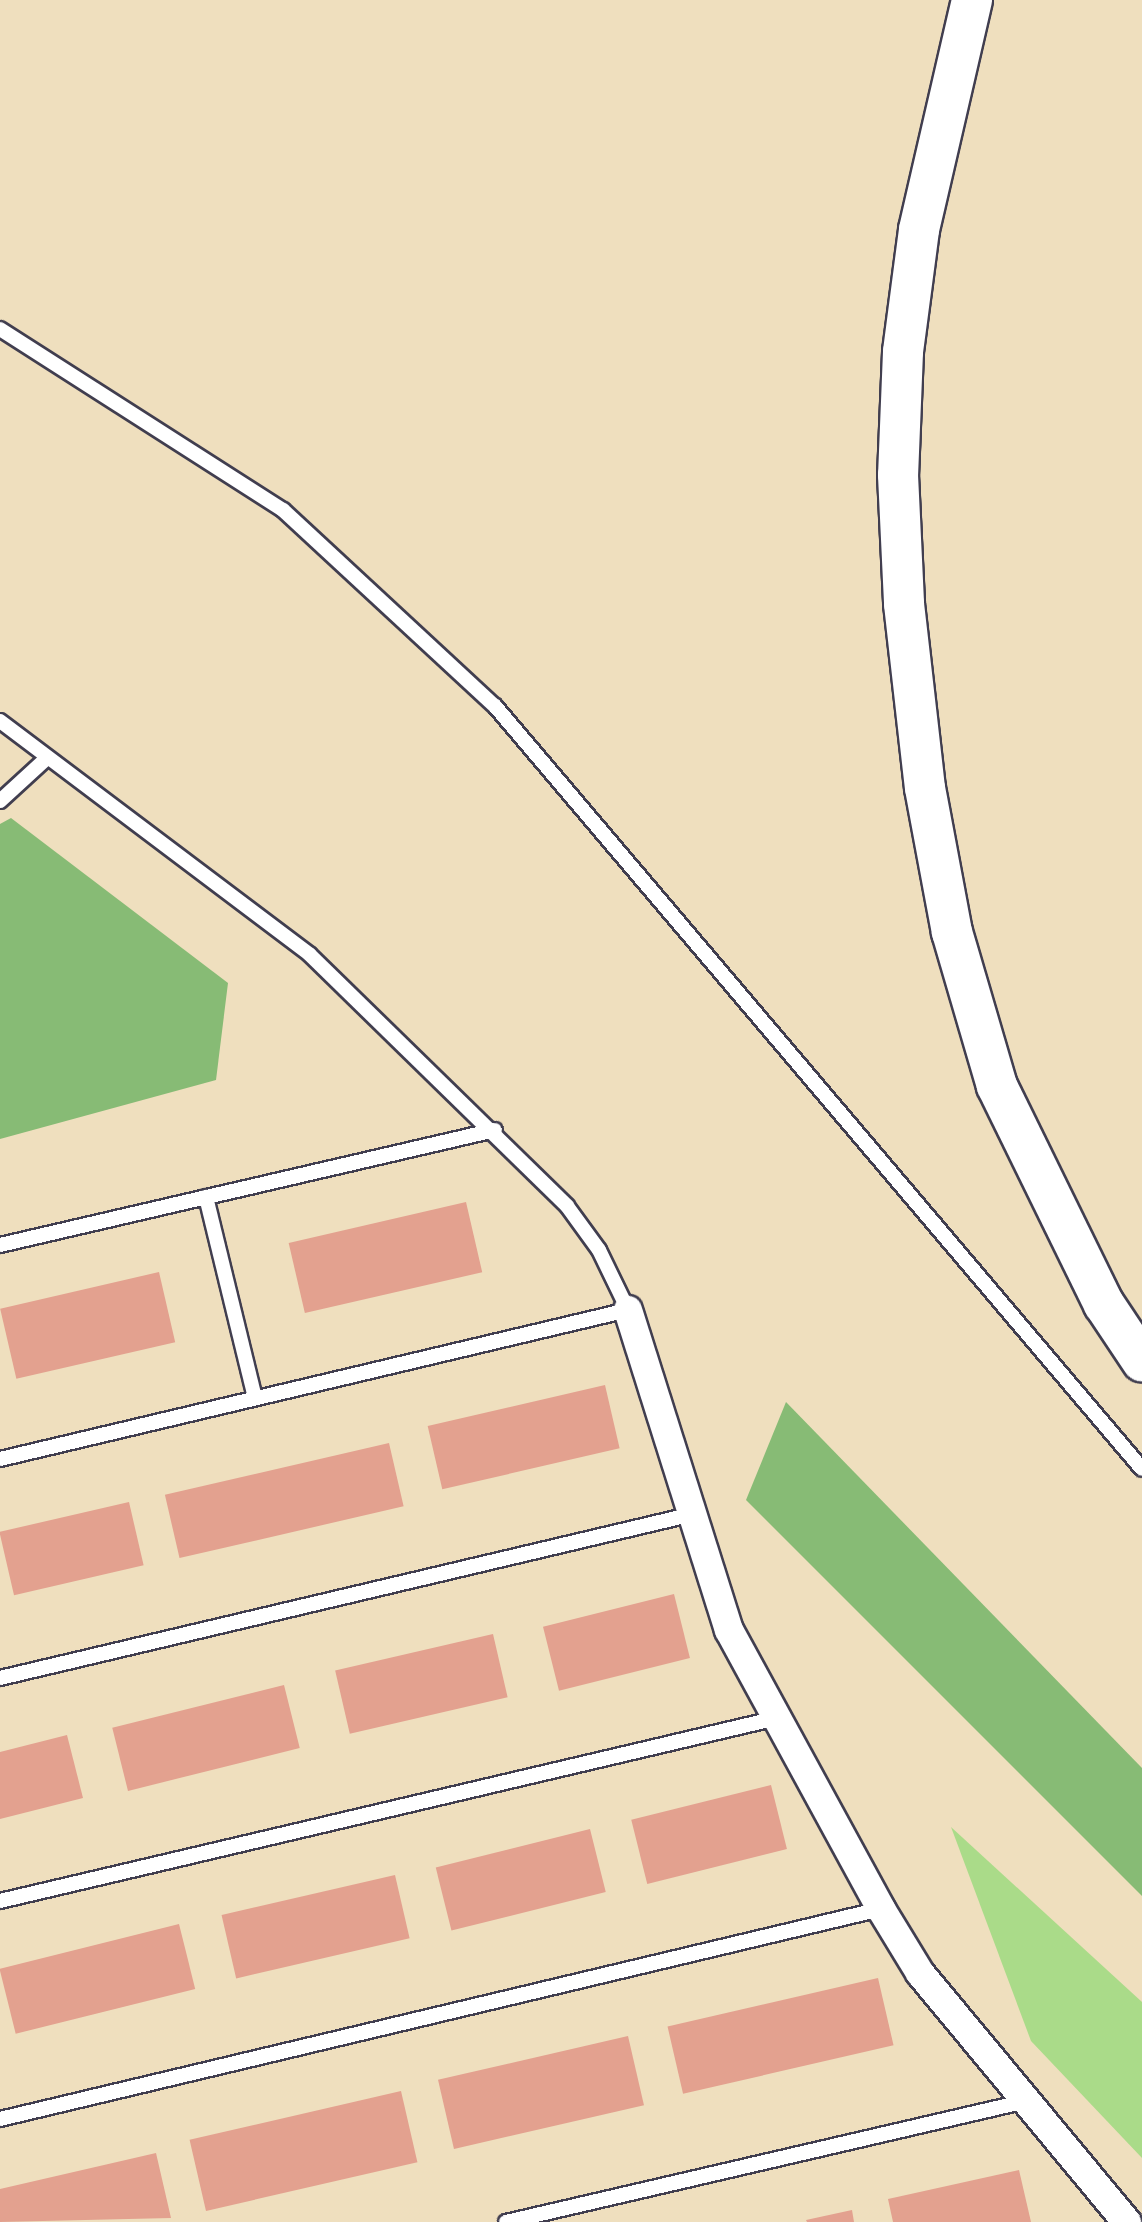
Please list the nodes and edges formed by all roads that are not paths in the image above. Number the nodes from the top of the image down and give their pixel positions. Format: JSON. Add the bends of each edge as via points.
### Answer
{"nodes":[{"id":1,"x":972,"y":0,"type":"edge"},
{"id":2,"x":0,"y":329,"type":"edge"},
{"id":3,"x":0,"y":721,"type":"edge"},
{"id":4,"x":46,"y":758,"type":"junction"},
{"id":5,"x":0,"y":801,"type":"edge"},
{"id":6,"x":495,"y":1130,"type":"junction"},
{"id":7,"x":206,"y":1197,"type":"junction"},
{"id":8,"x":0,"y":1244,"type":"edge"},
{"id":9,"x":628,"y":1310,"type":"junction"},
{"id":10,"x":1142,"y":1361,"type":"edge"},
{"id":11,"x":255,"y":1398,"type":"junction"},
{"id":12,"x":0,"y":1458,"type":"edge"},
{"id":13,"x":1142,"y":1469,"type":"edge"},
{"id":14,"x":692,"y":1514,"type":"junction"},
{"id":15,"x":0,"y":1678,"type":"edge"},
{"id":16,"x":777,"y":1718,"type":"junction"},
{"id":17,"x":0,"y":1901,"type":"edge"},
{"id":18,"x":881,"y":1909,"type":"junction"},
{"id":19,"x":1022,"y":2102,"type":"junction"},
{"id":20,"x":0,"y":2119,"type":"edge"},
{"id":21,"x":506,"y":2222,"type":"edge"},
{"id":22,"x":1127,"y":2222,"type":"edge"}],
"edges":[{"from":1,"to":10,"type":"main road","via":[[918,230],[902,352],[904,604],[925,788],[952,932],[997,1086],[1104,1304]]},
{"from":2,"to":13,"type":"lane","via":[[284,510],[495,706]]},
{"from":3,"to":4,"type":"lane"},
{"from":4,"to":5,"type":"lane"},
{"from":4,"to":6,"type":"lane","via":[[310,956]]},
{"from":6,"to":7,"type":"lane"},
{"from":6,"to":9,"type":"lane","via":[[567,1206],[599,1250]]},
{"from":7,"to":8,"type":"lane"},
{"from":7,"to":11,"type":"lane"},
{"from":9,"to":11,"type":"lane"},
{"from":9,"to":14,"type":"street"},
{"from":11,"to":12,"type":"lane"},
{"from":14,"to":15,"type":"lane"},
{"from":14,"to":16,"type":"street","via":[[729,1630]]},
{"from":16,"to":17,"type":"lane"},
{"from":16,"to":18,"type":"street"},
{"from":18,"to":19,"type":"street","via":[[920,1973]]},
{"from":18,"to":20,"type":"lane"},
{"from":19,"to":21,"type":"lane"},
{"from":19,"to":22,"type":"street"}]}
